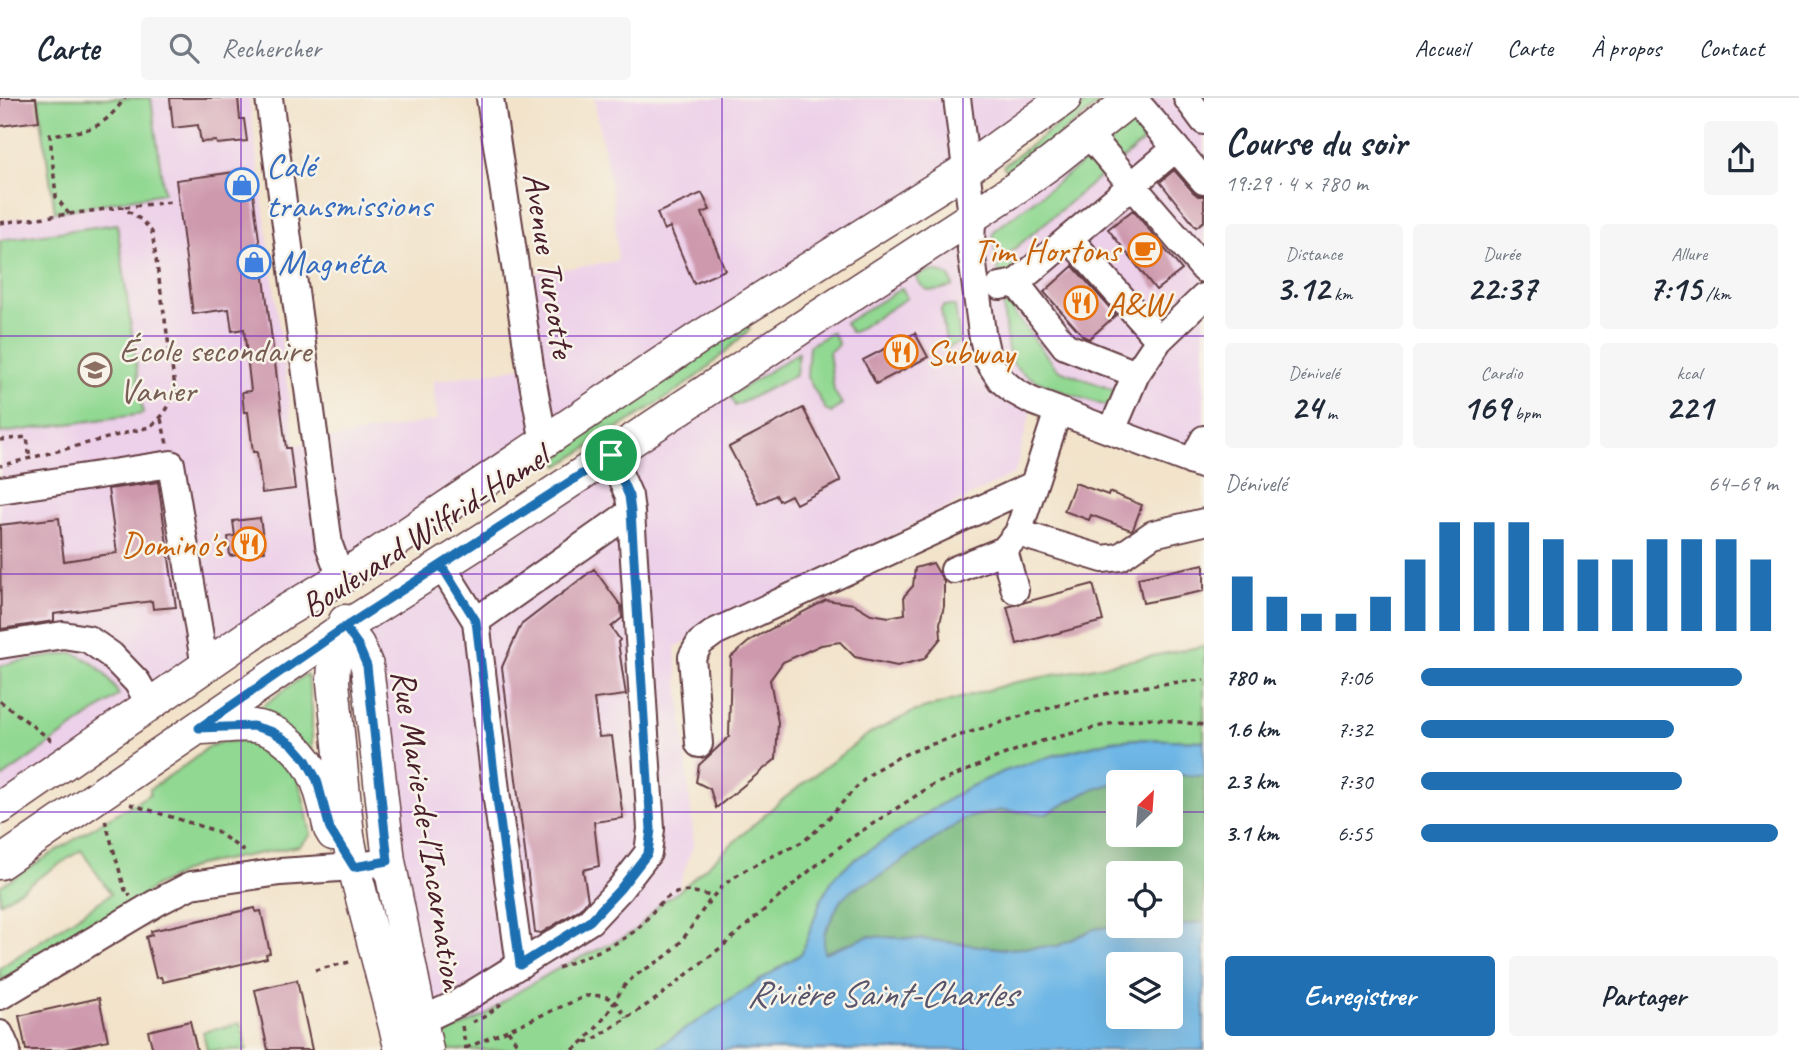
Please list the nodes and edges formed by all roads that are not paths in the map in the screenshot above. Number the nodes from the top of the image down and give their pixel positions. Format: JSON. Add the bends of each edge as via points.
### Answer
{"nodes":[{"id":1,"x":269,"y":98,"type":"edge"},
{"id":2,"x":490,"y":98,"type":"edge"},
{"id":3,"x":957,"y":98,"type":"edge"},
{"id":4,"x":1065,"y":98,"type":"edge"},
{"id":5,"x":1133,"y":98,"type":"edge"},
{"id":6,"x":1187,"y":98,"type":"edge"},
{"id":7,"x":1204,"y":121,"type":"edge"},
{"id":8,"x":1088,"y":134,"type":"junction"},
{"id":9,"x":1176,"y":148,"type":"junction"},
{"id":10,"x":967,"y":169,"type":"junction"},
{"id":11,"x":1204,"y":181,"type":"edge"},
{"id":12,"x":1132,"y":185,"type":"junction"},
{"id":13,"x":972,"y":216,"type":"junction"},
{"id":14,"x":1069,"y":238,"type":"junction"},
{"id":15,"x":1204,"y":269,"type":"edge"},
{"id":16,"x":1016,"y":283,"type":"junction"},
{"id":17,"x":977,"y":291,"type":"junction"},
{"id":18,"x":1204,"y":298,"type":"edge"},
{"id":19,"x":1160,"y":340,"type":"junction"},
{"id":20,"x":1136,"y":374,"type":"junction"},
{"id":21,"x":1058,"y":411,"type":"junction"},
{"id":22,"x":1112,"y":430,"type":"junction"},
{"id":23,"x":544,"y":443,"type":"junction"},
{"id":24,"x":611,"y":455,"type":"junction"},
{"id":25,"x":1200,"y":456,"type":"edge"},
{"id":26,"x":1033,"y":485,"type":"junction"},
{"id":27,"x":0,"y":489,"type":"edge"},
{"id":28,"x":631,"y":512,"type":"junction"},
{"id":29,"x":1204,"y":522,"type":"edge"},
{"id":30,"x":1011,"y":541,"type":"junction"},
{"id":31,"x":441,"y":565,"type":"junction"},
{"id":32,"x":954,"y":570,"type":"dead end"},
{"id":33,"x":341,"y":578,"type":"junction"},
{"id":34,"x":1015,"y":590,"type":"dead end"},
{"id":35,"x":476,"y":621,"type":"junction"},
{"id":36,"x":345,"y":627,"type":"junction"},
{"id":37,"x":0,"y":645,"type":"edge"},
{"id":38,"x":205,"y":667,"type":"junction"},
{"id":39,"x":150,"y":704,"type":"junction"},
{"id":40,"x":199,"y":728,"type":"junction"},
{"id":41,"x":699,"y":744,"type":"dead end"},
{"id":42,"x":0,"y":808,"type":"edge"},
{"id":43,"x":388,"y":861,"type":"junction"},
{"id":44,"x":0,"y":863,"type":"edge"},
{"id":45,"x":354,"y":867,"type":"junction"},
{"id":46,"x":520,"y":965,"type":"junction"},
{"id":47,"x":0,"y":996,"type":"edge"},
{"id":48,"x":0,"y":1034,"type":"edge"},
{"id":49,"x":411,"y":1037,"type":"edge"},
{"id":50,"x":7,"y":1050,"type":"edge"}],
"edges":[{"from":1,"to":33,"type":"street","via":[[329,545]]},
{"from":2,"to":23,"type":"street","name":"Avenue Turcotte"},
{"from":3,"to":10,"type":"street"},
{"from":4,"to":10,"type":"main road","name":"Boulevard Wilfrid-Hamel"},
{"from":5,"to":8,"type":"main road","name":"Boulevard Wilfrid-Hamel"},
{"from":5,"to":9,"type":"street"},
{"from":6,"to":7,"type":"street"},
{"from":8,"to":12,"type":"street"},
{"from":8,"to":13,"type":"main road","name":"Boulevard Wilfrid-Hamel"},
{"from":9,"to":11,"type":"street"},
{"from":9,"to":12,"type":"street"},
{"from":10,"to":13,"type":"street"},
{"from":10,"to":23,"type":"main road","name":"Boulevard Wilfrid-Hamel","via":[[699,337]]},
{"from":12,"to":14,"type":"street"},
{"from":12,"to":15,"type":"street"},
{"from":13,"to":17,"type":"street"},
{"from":13,"to":24,"type":"main road","name":"Boulevard Wilfrid-Hamel"},
{"from":14,"to":16,"type":"street"},
{"from":14,"to":19,"type":"street"},
{"from":16,"to":17,"type":"street"},
{"from":16,"to":20,"type":"street","via":[[1065,346]]},
{"from":17,"to":21,"type":"street","via":[[988,360],[1001,380],[1032,401]]},
{"from":18,"to":19,"type":"street"},
{"from":19,"to":20,"type":"street"},
{"from":20,"to":22,"type":"street"},
{"from":21,"to":22,"type":"street"},
{"from":21,"to":26,"type":"street"},
{"from":22,"to":25,"type":"street"},
{"from":23,"to":33,"type":"main road","name":"Boulevard Wilfrid-Hamel"},
{"from":24,"to":28,"type":"street"},
{"from":24,"to":31,"type":"main road","name":"Boulevard Wilfrid-Hamel"},
{"from":26,"to":30,"type":"street"},
{"from":26,"to":41,"type":"street","via":[[715,632],[700,643],[692,657]]},
{"from":27,"to":38,"type":"street","via":[[31,472],[171,464]]},
{"from":28,"to":35,"type":"street"},
{"from":28,"to":46,"type":"street","via":[[651,829],[648,853],[590,921]]},
{"from":29,"to":30,"type":"street","via":[[1153,534],[1120,557],[1103,559]]},
{"from":30,"to":32,"type":"street"},
{"from":30,"to":34,"type":"street"},
{"from":31,"to":35,"type":"street"},
{"from":31,"to":36,"type":"main road","name":"Boulevard Wilfrid-Hamel"},
{"from":33,"to":36,"type":"main road","name":"Rue Marie-de-l'Incarnation"},
{"from":33,"to":38,"type":"main road","name":"Boulevard Wilfrid-Hamel"},
{"from":35,"to":46,"type":"street"},
{"from":36,"to":40,"type":"main road","name":"Boulevard Wilfrid-Hamel"},
{"from":36,"to":43,"type":"main road","name":"Rue Marie-de-l'Incarnation","via":[[367,666]]},
{"from":36,"to":45,"type":"main road","name":"Rue Marie-de-l'Incarnation","via":[[333,682]]},
{"from":37,"to":39,"type":"street","via":[[62,635],[88,639],[111,654]]},
{"from":38,"to":39,"type":"main road","name":"Boulevard Wilfrid-Hamel"},
{"from":39,"to":42,"type":"main road","name":"Boulevard Wilfrid-Hamel"},
{"from":40,"to":44,"type":"main road","name":"Boulevard Wilfrid-Hamel"},
{"from":40,"to":45,"type":"main road","via":[[253,726],[292,744],[317,780],[330,829]]},
{"from":43,"to":45,"type":"street"},
{"from":43,"to":49,"type":"main road","name":"Rue Marie-de-l'Incarnation"},
{"from":45,"to":47,"type":"street","via":[[191,885]]},
{"from":45,"to":49,"type":"main road","name":"Rue Marie-de-l'Incarnation","via":[[377,955]]},
{"from":46,"to":49,"type":"street"},
{"from":48,"to":50,"type":"street"}]}
